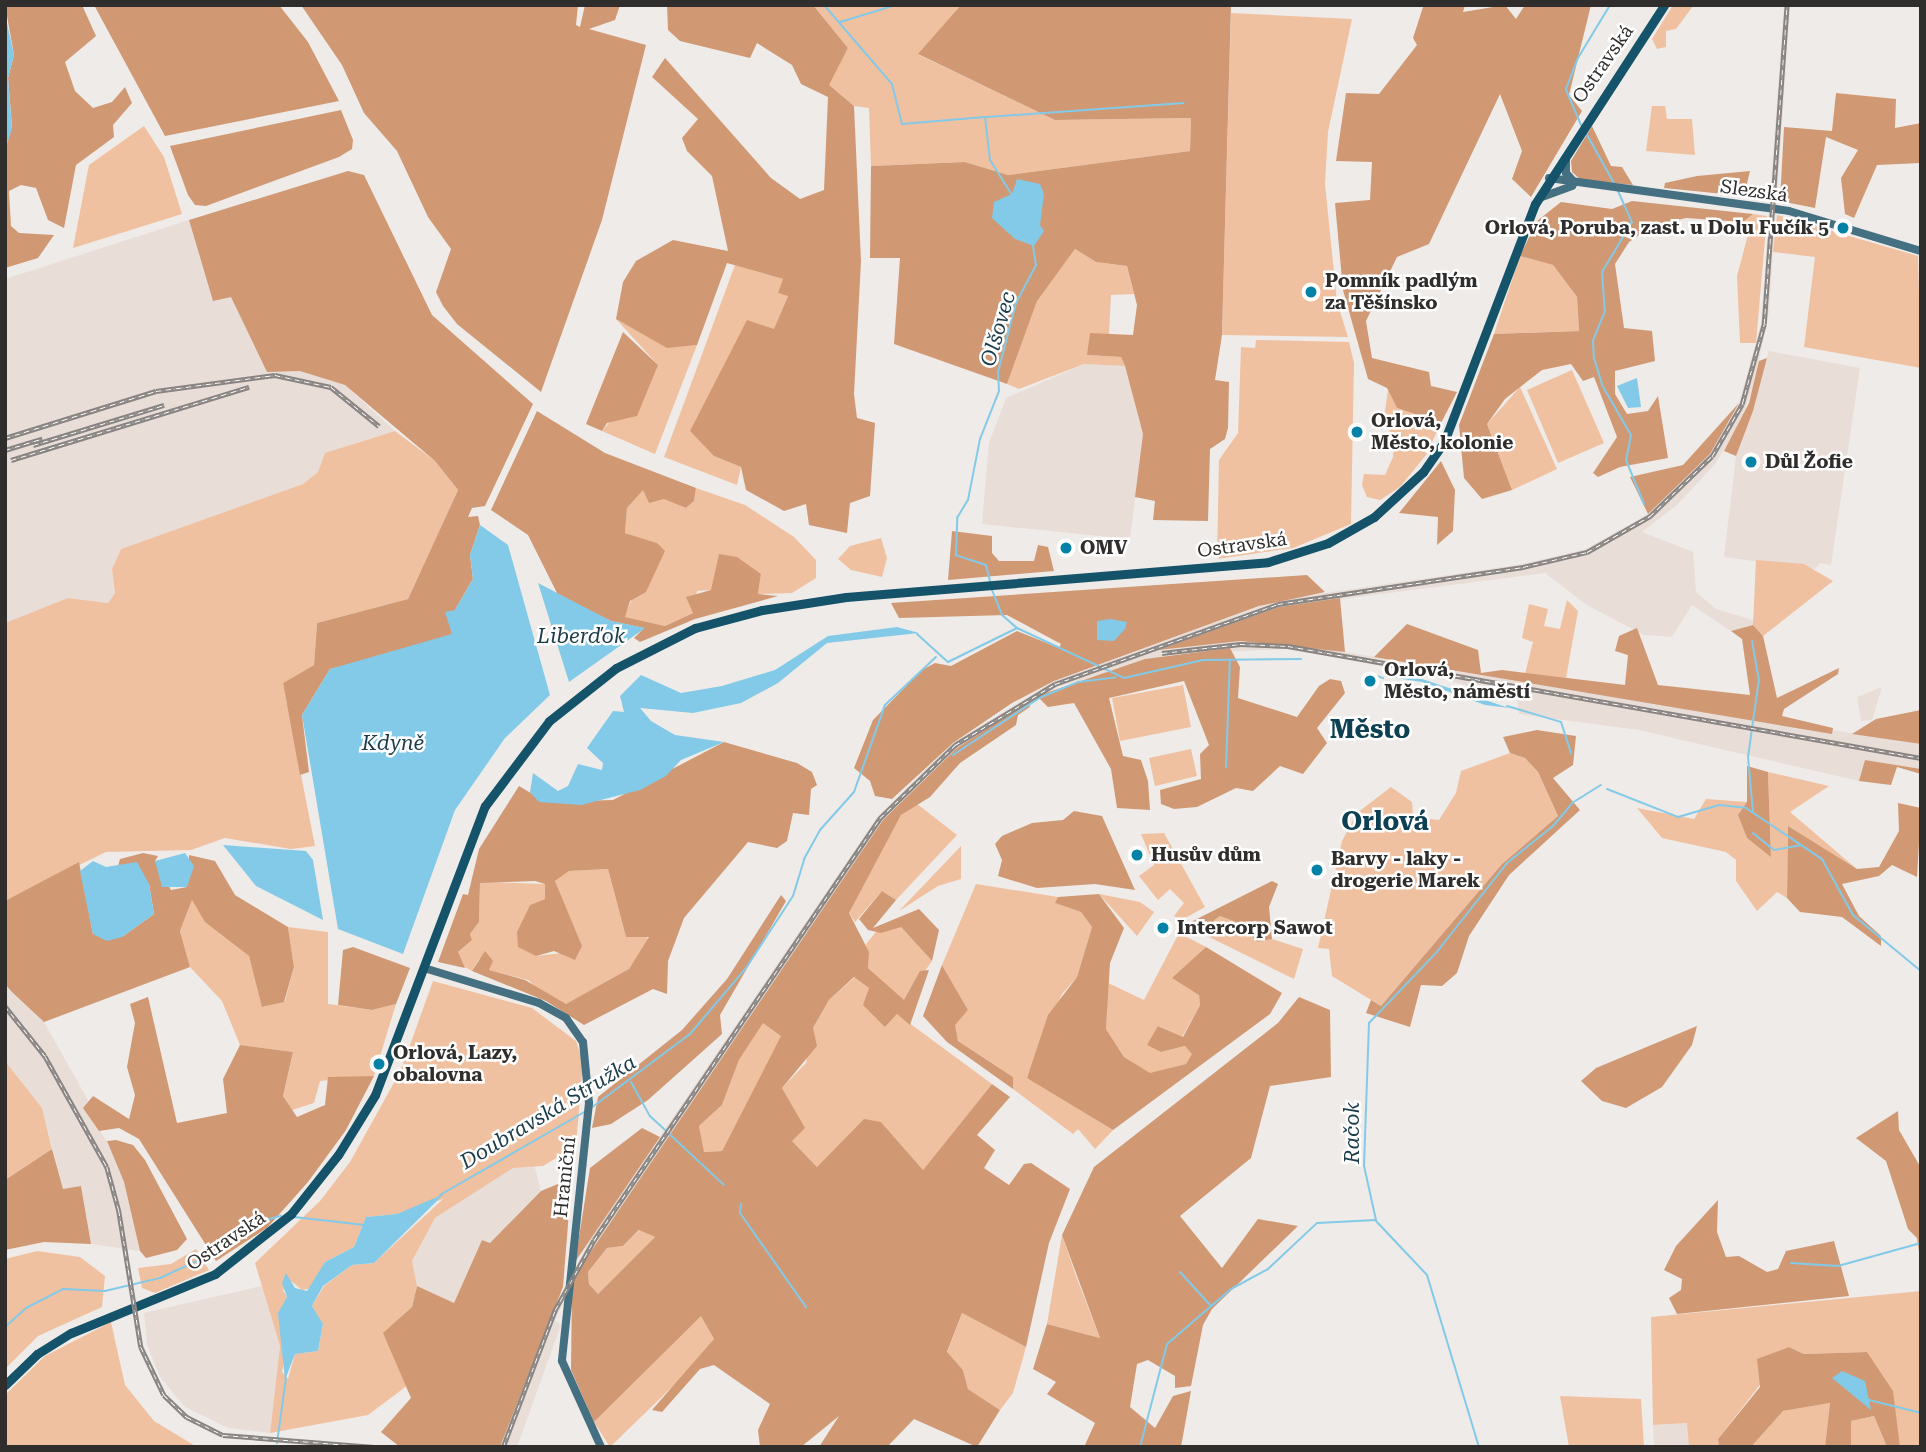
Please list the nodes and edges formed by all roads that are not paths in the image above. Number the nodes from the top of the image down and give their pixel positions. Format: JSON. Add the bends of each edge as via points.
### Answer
{"nodes":[{"id":1,"x":1664,"y":5,"type":"edge"},
{"id":2,"x":1570,"y":143,"type":"junction"},
{"id":3,"x":1549,"y":178,"type":"junction"},
{"id":4,"x":1577,"y":185,"type":"junction"},
{"id":5,"x":1535,"y":204,"type":"junction"},
{"id":6,"x":1921,"y":251,"type":"edge"},
{"id":7,"x":424,"y":968,"type":"junction"},
{"id":8,"x":5,"y":1385,"type":"edge"},
{"id":9,"x":601,"y":1447,"type":"edge"}],
"edges":[{"from":1,"to":2,"type":"main road","name":"Ostravská"},
{"from":2,"to":3,"type":"main road","name":"Ostravská"},
{"from":2,"to":4,"type":"main road","via":[[1565,167]]},
{"from":3,"to":4,"type":"main road","name":"Slezská"},
{"from":3,"to":5,"type":"main road","name":"Ostravská"},
{"from":4,"to":5,"type":"main road","via":[[1552,190]]},
{"from":4,"to":6,"type":"main road","name":"Slezská","via":[[1778,209],[1843,224]]},
{"from":5,"to":7,"type":"main road","name":"Ostravská","via":[[1444,442],[1407,488],[1356,529],[1302,554],[1237,566],[846,597],[695,628],[637,655],[564,706],[520,753],[476,824]]},
{"from":7,"to":8,"type":"main road","name":"Ostravská","via":[[375,1095],[322,1177],[276,1230],[215,1274],[57,1341]]},
{"from":7,"to":9,"type":"main road","name":"Hraniční","via":[[539,1003],[571,1023],[585,1046],[589,1103],[562,1361]]}]}
